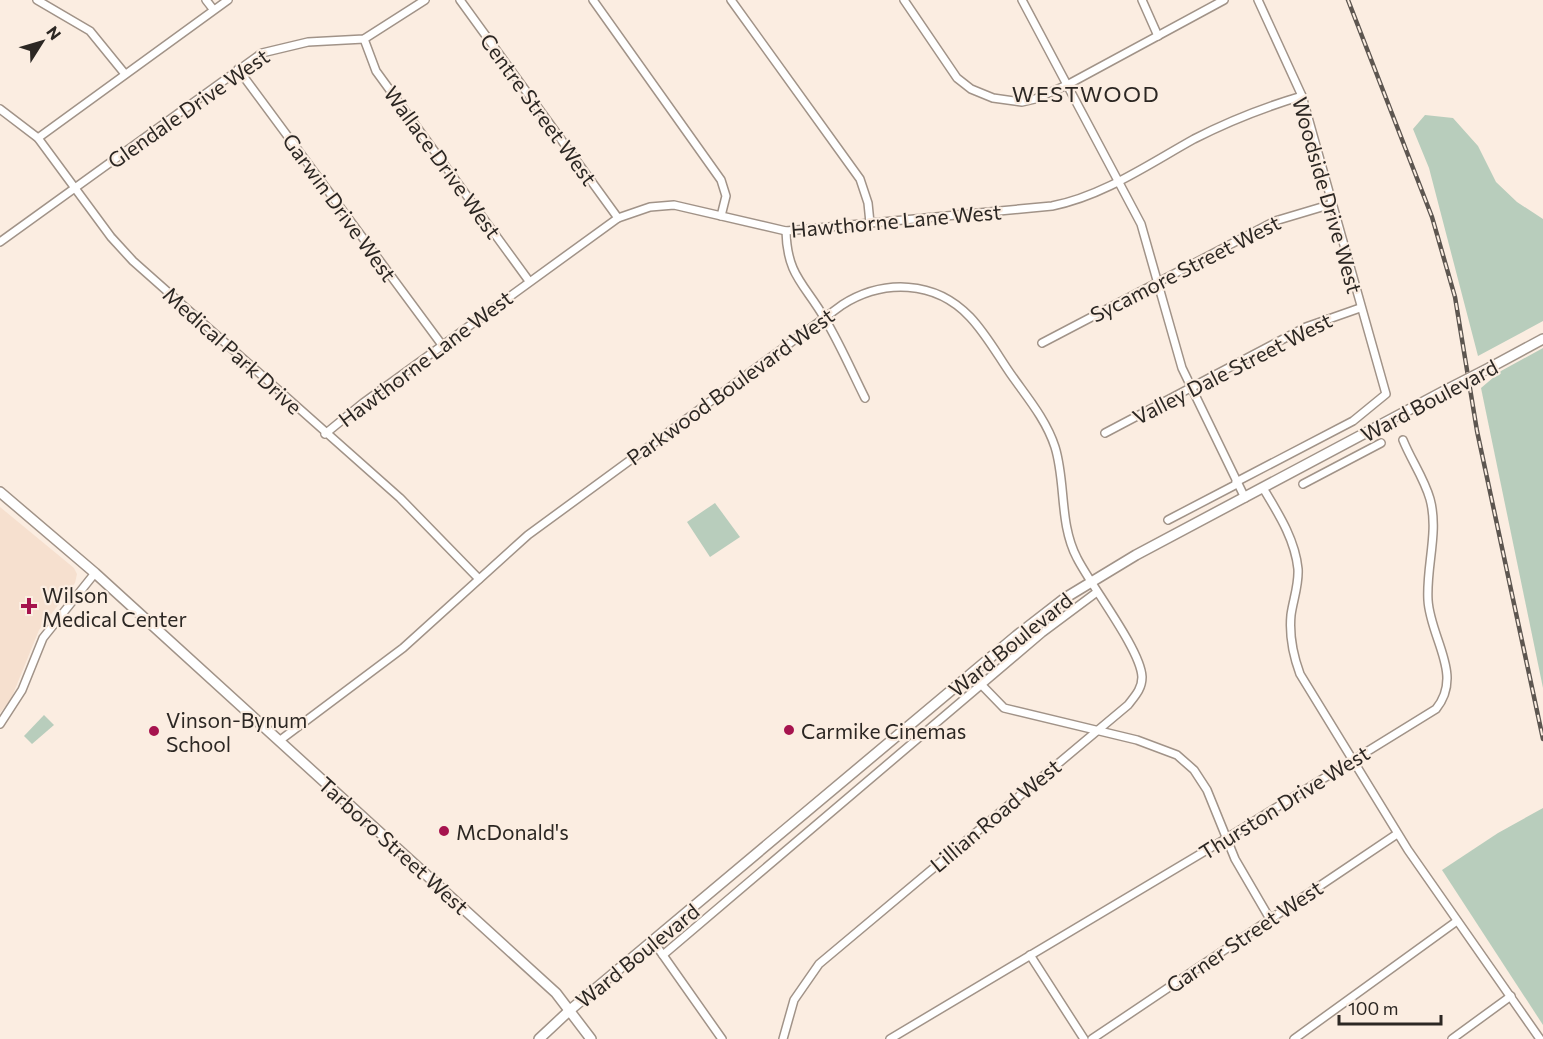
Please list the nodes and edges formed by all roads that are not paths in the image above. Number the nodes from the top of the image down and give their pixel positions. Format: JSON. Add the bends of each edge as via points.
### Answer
{"nodes":[{"id":1,"x":37,"y":0,"type":"edge"},
{"id":2,"x":206,"y":0,"type":"edge"},
{"id":3,"x":228,"y":0,"type":"edge"},
{"id":4,"x":425,"y":0,"type":"edge"},
{"id":5,"x":460,"y":0,"type":"edge"},
{"id":6,"x":593,"y":0,"type":"edge"},
{"id":7,"x":731,"y":0,"type":"edge"},
{"id":8,"x":904,"y":0,"type":"edge"},
{"id":9,"x":1022,"y":0,"type":"edge"},
{"id":10,"x":1142,"y":0,"type":"edge"},
{"id":11,"x":1224,"y":0,"type":"edge"},
{"id":12,"x":1258,"y":0,"type":"edge"},
{"id":13,"x":213,"y":9,"type":"junction"},
{"id":14,"x":1158,"y":36,"type":"junction"},
{"id":15,"x":364,"y":39,"type":"junction"},
{"id":16,"x":238,"y":69,"type":"junction"},
{"id":17,"x":125,"y":74,"type":"junction"},
{"id":18,"x":1067,"y":85,"type":"junction"},
{"id":19,"x":1302,"y":96,"type":"junction"},
{"id":20,"x":0,"y":109,"type":"edge"},
{"id":21,"x":38,"y":138,"type":"junction"},
{"id":22,"x":1119,"y":180,"type":"junction"},
{"id":23,"x":74,"y":188,"type":"junction"},
{"id":24,"x":1332,"y":204,"type":"junction"},
{"id":25,"x":721,"y":216,"type":"junction"},
{"id":26,"x":618,"y":218,"type":"junction"},
{"id":27,"x":870,"y":223,"type":"junction"},
{"id":28,"x":786,"y":231,"type":"junction"},
{"id":29,"x":0,"y":242,"type":"edge"},
{"id":30,"x":529,"y":281,"type":"junction"},
{"id":31,"x":1158,"y":281,"type":"junction"},
{"id":32,"x":1360,"y":308,"type":"junction"},
{"id":33,"x":825,"y":318,"type":"junction"},
{"id":34,"x":1543,"y":339,"type":"edge"},
{"id":35,"x":1042,"y":343,"type":"dead end"},
{"id":36,"x":442,"y":345,"type":"junction"},
{"id":37,"x":1191,"y":387,"type":"junction"},
{"id":38,"x":866,"y":398,"type":"dead end"},
{"id":39,"x":1105,"y":433,"type":"dead end"},
{"id":40,"x":325,"y":434,"type":"junction"},
{"id":41,"x":1403,"y":440,"type":"dead end"},
{"id":42,"x":1381,"y":443,"type":"dead end"},
{"id":43,"x":1325,"y":456,"type":"junction"},
{"id":44,"x":1332,"y":469,"type":"junction"},
{"id":45,"x":1236,"y":483,"type":"junction"},
{"id":46,"x":1303,"y":484,"type":"dead end"},
{"id":47,"x":1263,"y":488,"type":"junction"},
{"id":48,"x":0,"y":492,"type":"edge"},
{"id":49,"x":1245,"y":498,"type":"junction"},
{"id":50,"x":1167,"y":520,"type":"dead end"},
{"id":51,"x":95,"y":573,"type":"junction"},
{"id":52,"x":479,"y":579,"type":"junction"},
{"id":53,"x":1090,"y":581,"type":"junction"},
{"id":54,"x":1096,"y":592,"type":"junction"},
{"id":55,"x":971,"y":674,"type":"junction"},
{"id":56,"x":981,"y":685,"type":"junction"},
{"id":57,"x":0,"y":724,"type":"edge"},
{"id":58,"x":1097,"y":730,"type":"junction"},
{"id":59,"x":279,"y":741,"type":"junction"},
{"id":60,"x":1352,"y":760,"type":"junction"},
{"id":61,"x":1398,"y":834,"type":"junction"},
{"id":62,"x":1227,"y":838,"type":"junction"},
{"id":63,"x":1270,"y":919,"type":"junction"},
{"id":64,"x":1457,"y":921,"type":"junction"},
{"id":65,"x":653,"y":941,"type":"junction"},
{"id":66,"x":663,"y":955,"type":"junction"},
{"id":67,"x":1030,"y":955,"type":"junction"},
{"id":68,"x":1510,"y":996,"type":"junction"},
{"id":69,"x":570,"y":1010,"type":"junction"},
{"id":70,"x":539,"y":1039,"type":"edge"},
{"id":71,"x":591,"y":1039,"type":"edge"},
{"id":72,"x":722,"y":1039,"type":"edge"},
{"id":73,"x":783,"y":1039,"type":"edge"},
{"id":74,"x":890,"y":1039,"type":"edge"},
{"id":75,"x":1084,"y":1039,"type":"edge"},
{"id":76,"x":1092,"y":1039,"type":"edge"},
{"id":77,"x":1294,"y":1039,"type":"edge"},
{"id":78,"x":1452,"y":1039,"type":"edge"},
{"id":79,"x":1540,"y":1039,"type":"edge"}],
"edges":[{"from":1,"to":17,"type":"street","via":[[90,31]]},
{"from":2,"to":13,"type":"street"},
{"from":3,"to":13,"type":"street"},
{"from":4,"to":15,"type":"street","name":"Glendale Drive West"},
{"from":5,"to":26,"type":"street","name":"Centre Street West"},
{"from":6,"to":25,"type":"street","via":[[721,180],[726,196]]},
{"from":7,"to":27,"type":"street","via":[[860,179]]},
{"from":8,"to":18,"type":"street","via":[[938,55],[971,89],[993,98],[1022,102]]},
{"from":9,"to":18,"type":"street"},
{"from":10,"to":14,"type":"street"},
{"from":11,"to":14,"type":"street"},
{"from":12,"to":19,"type":"street","name":"Woodside Drive West"},
{"from":13,"to":17,"type":"street"},
{"from":14,"to":18,"type":"street"},
{"from":15,"to":16,"type":"street","name":"Glendale Drive West","via":[[278,47]]},
{"from":15,"to":30,"type":"street","name":"Wallace Drive West","via":[[376,71]]},
{"from":16,"to":23,"type":"street","name":"Glendale Drive West"},
{"from":16,"to":36,"type":"street","name":"Garwin Drive West"},
{"from":17,"to":21,"type":"street"},
{"from":18,"to":22,"type":"street"},
{"from":19,"to":22,"type":"street","name":"Hawthorne Lane West","via":[[1214,129]]},
{"from":19,"to":24,"type":"street","name":"Woodside Drive West"},
{"from":20,"to":21,"type":"street","name":"Medical Park Drive"},
{"from":21,"to":23,"type":"street","name":"Medical Park Drive"},
{"from":22,"to":27,"type":"street","name":"Hawthorne Lane West","via":[[1081,199],[1052,206]]},
{"from":22,"to":31,"type":"street","via":[[1141,224]]},
{"from":23,"to":29,"type":"street","name":"Glendale Drive West"},
{"from":23,"to":40,"type":"street","name":"Medical Park Drive","via":[[133,261]]},
{"from":24,"to":31,"type":"street","name":"Sycamore Street West","via":[[1275,221]]},
{"from":24,"to":32,"type":"street","name":"Woodside Drive West"},
{"from":25,"to":26,"type":"street","name":"Hawthorne Lane West","via":[[674,205],[650,207]]},
{"from":25,"to":28,"type":"street","name":"Hawthorne Lane West"},
{"from":26,"to":30,"type":"street","name":"Hawthorne Lane West"},
{"from":27,"to":28,"type":"street","name":"Hawthorne Lane West"},
{"from":28,"to":33,"type":"street","via":[[792,268]]},
{"from":30,"to":36,"type":"street","name":"Hawthorne Lane West"},
{"from":31,"to":35,"type":"street","name":"Sycamore Street West"},
{"from":31,"to":37,"type":"street"},
{"from":32,"to":37,"type":"street","name":"Valley Dale Street West","via":[[1306,327]]},
{"from":32,"to":45,"type":"street","name":"Woodside Drive West","via":[[1386,394],[1353,422]]},
{"from":33,"to":38,"type":"street"},
{"from":33,"to":52,"type":"street","name":"Parkwood Boulevard West","via":[[577,497]]},
{"from":33,"to":53,"type":"street","name":"Parkwood Boulevard West","via":[[866,292],[896,286],[936,294],[969,316],[1041,417],[1053,441],[1070,543]]},
{"from":34,"to":43,"type":"main road","name":"Ward Boulevard","bridge":true},
{"from":36,"to":40,"type":"street","name":"Hawthorne Lane West"},
{"from":37,"to":39,"type":"street","name":"Valley Dale Street West"},
{"from":37,"to":45,"type":"street"},
{"from":40,"to":52,"type":"street","name":"Medical Park Drive","via":[[400,498]]},
{"from":41,"to":60,"type":"street","name":"Thurston Drive West","via":[[1432,512],[1428,602],[1433,632],[1447,668],[1448,685],[1441,702],[1429,715]]},
{"from":42,"to":44,"type":"street"},
{"from":43,"to":44,"type":"street"},
{"from":43,"to":47,"type":"main road","name":"Ward Boulevard"},
{"from":44,"to":46,"type":"street"},
{"from":45,"to":49,"type":"street"},
{"from":45,"to":50,"type":"street"},
{"from":47,"to":49,"type":"main road","name":"Ward Boulevard"},
{"from":47,"to":60,"type":"street","via":[[1291,539],[1296,558],[1298,580],[1290,626],[1294,658],[1317,706]]},
{"from":48,"to":51,"type":"main road","name":"Tarboro Street West"},
{"from":49,"to":53,"type":"main road","name":"Ward Boulevard"},
{"from":51,"to":57,"type":"street","via":[[48,631],[22,690]]},
{"from":51,"to":59,"type":"main road","name":"Tarboro Street West"},
{"from":52,"to":59,"type":"street","name":"Parkwood Boulevard West","via":[[403,648]]},
{"from":53,"to":54,"type":"street","name":"Lillian Road West"},
{"from":53,"to":55,"type":"main road","name":"Ward Boulevard"},
{"from":54,"to":56,"type":"street"},
{"from":54,"to":58,"type":"street","name":"Lillian Road West","via":[[1136,656],[1142,677],[1136,694]]},
{"from":55,"to":56,"type":"street"},
{"from":55,"to":65,"type":"main road","name":"Ward Boulevard"},
{"from":56,"to":58,"type":"street","via":[[1004,708]]},
{"from":56,"to":66,"type":"street"},
{"from":58,"to":62,"type":"street","via":[[1178,755],[1207,790]]},
{"from":58,"to":73,"type":"street","name":"Lillian Road West","via":[[819,964],[794,1000]]},
{"from":59,"to":69,"type":"main road","name":"Tarboro Street West"},
{"from":60,"to":61,"type":"street"},
{"from":60,"to":62,"type":"street","name":"Thurston Drive West"},
{"from":61,"to":63,"type":"street","name":"Garner Street West"},
{"from":61,"to":64,"type":"street"},
{"from":62,"to":63,"type":"street"},
{"from":62,"to":67,"type":"street","name":"Thurston Drive West"},
{"from":63,"to":76,"type":"street","name":"Garner Street West"},
{"from":64,"to":68,"type":"street"},
{"from":64,"to":77,"type":"street"},
{"from":65,"to":66,"type":"street"},
{"from":65,"to":69,"type":"main road","name":"Ward Boulevard"},
{"from":66,"to":72,"type":"street"},
{"from":67,"to":74,"type":"street","name":"Thurston Drive West"},
{"from":67,"to":75,"type":"street"},
{"from":68,"to":78,"type":"street"},
{"from":68,"to":79,"type":"street"},
{"from":69,"to":70,"type":"main road","name":"Ward Boulevard"},
{"from":69,"to":71,"type":"main road","name":"Tarboro Street West"}]}
